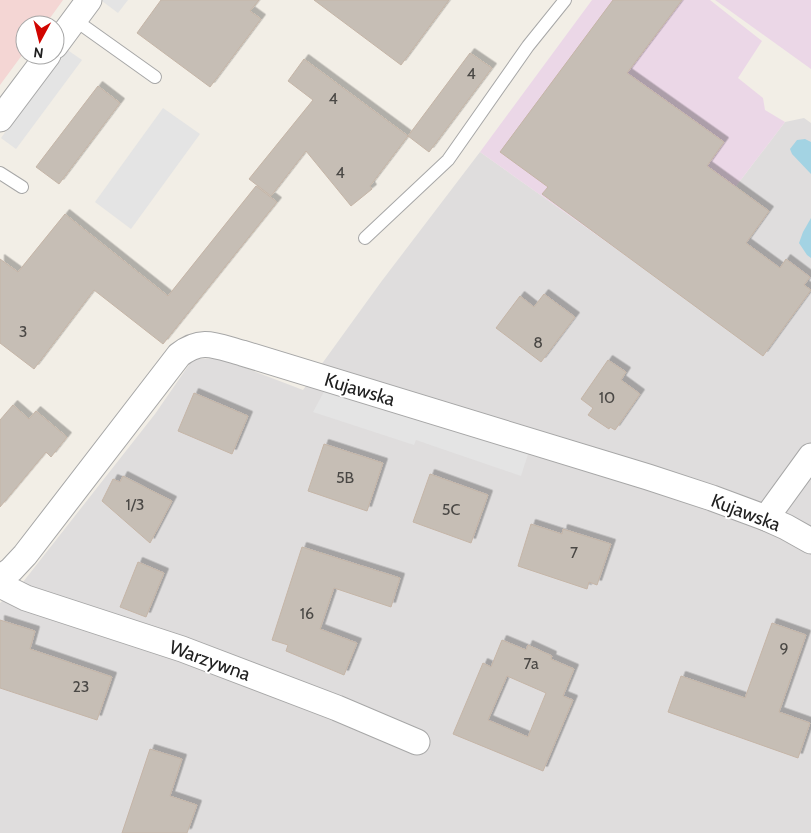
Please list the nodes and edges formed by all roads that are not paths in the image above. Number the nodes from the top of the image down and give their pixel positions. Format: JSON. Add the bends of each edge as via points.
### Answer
{"nodes":[{"id":1,"x":565,"y":0,"type":"edge"},
{"id":2,"x":82,"y":10,"type":"edge"},
{"id":3,"x":65,"y":33,"type":"edge"},
{"id":4,"x":40,"y":65,"type":"edge"},
{"id":5,"x":155,"y":77,"type":"dead end"},
{"id":6,"x":0,"y":119,"type":"edge"},
{"id":7,"x":0,"y":173,"type":"edge"},
{"id":8,"x":22,"y":187,"type":"dead end"},
{"id":9,"x":365,"y":238,"type":"dead end"},
{"id":10,"x":811,"y":456,"type":"edge"},
{"id":11,"x":766,"y":518,"type":"junction"},
{"id":12,"x":811,"y":541,"type":"edge"},
{"id":13,"x":0,"y":578,"type":"edge"},
{"id":14,"x":0,"y":584,"type":"edge"},
{"id":15,"x":417,"y":742,"type":"dead end"}],
"edges":[{"from":1,"to":9,"type":"lane","via":[[528,46],[448,160]]},
{"from":2,"to":3,"type":"street"},
{"from":2,"to":5,"type":"lane"},
{"from":4,"to":6,"type":"street"},
{"from":7,"to":8,"type":"lane"},
{"from":10,"to":11,"type":"street"},
{"from":11,"to":12,"type":"street","name":"Kujawska"},
{"from":11,"to":13,"type":"street","name":"Kujawska","via":[[648,477],[233,351],[200,344],[179,355],[25,555]]},
{"from":14,"to":15,"type":"street","name":"Warzywna","via":[[26,598],[191,652]]}]}
